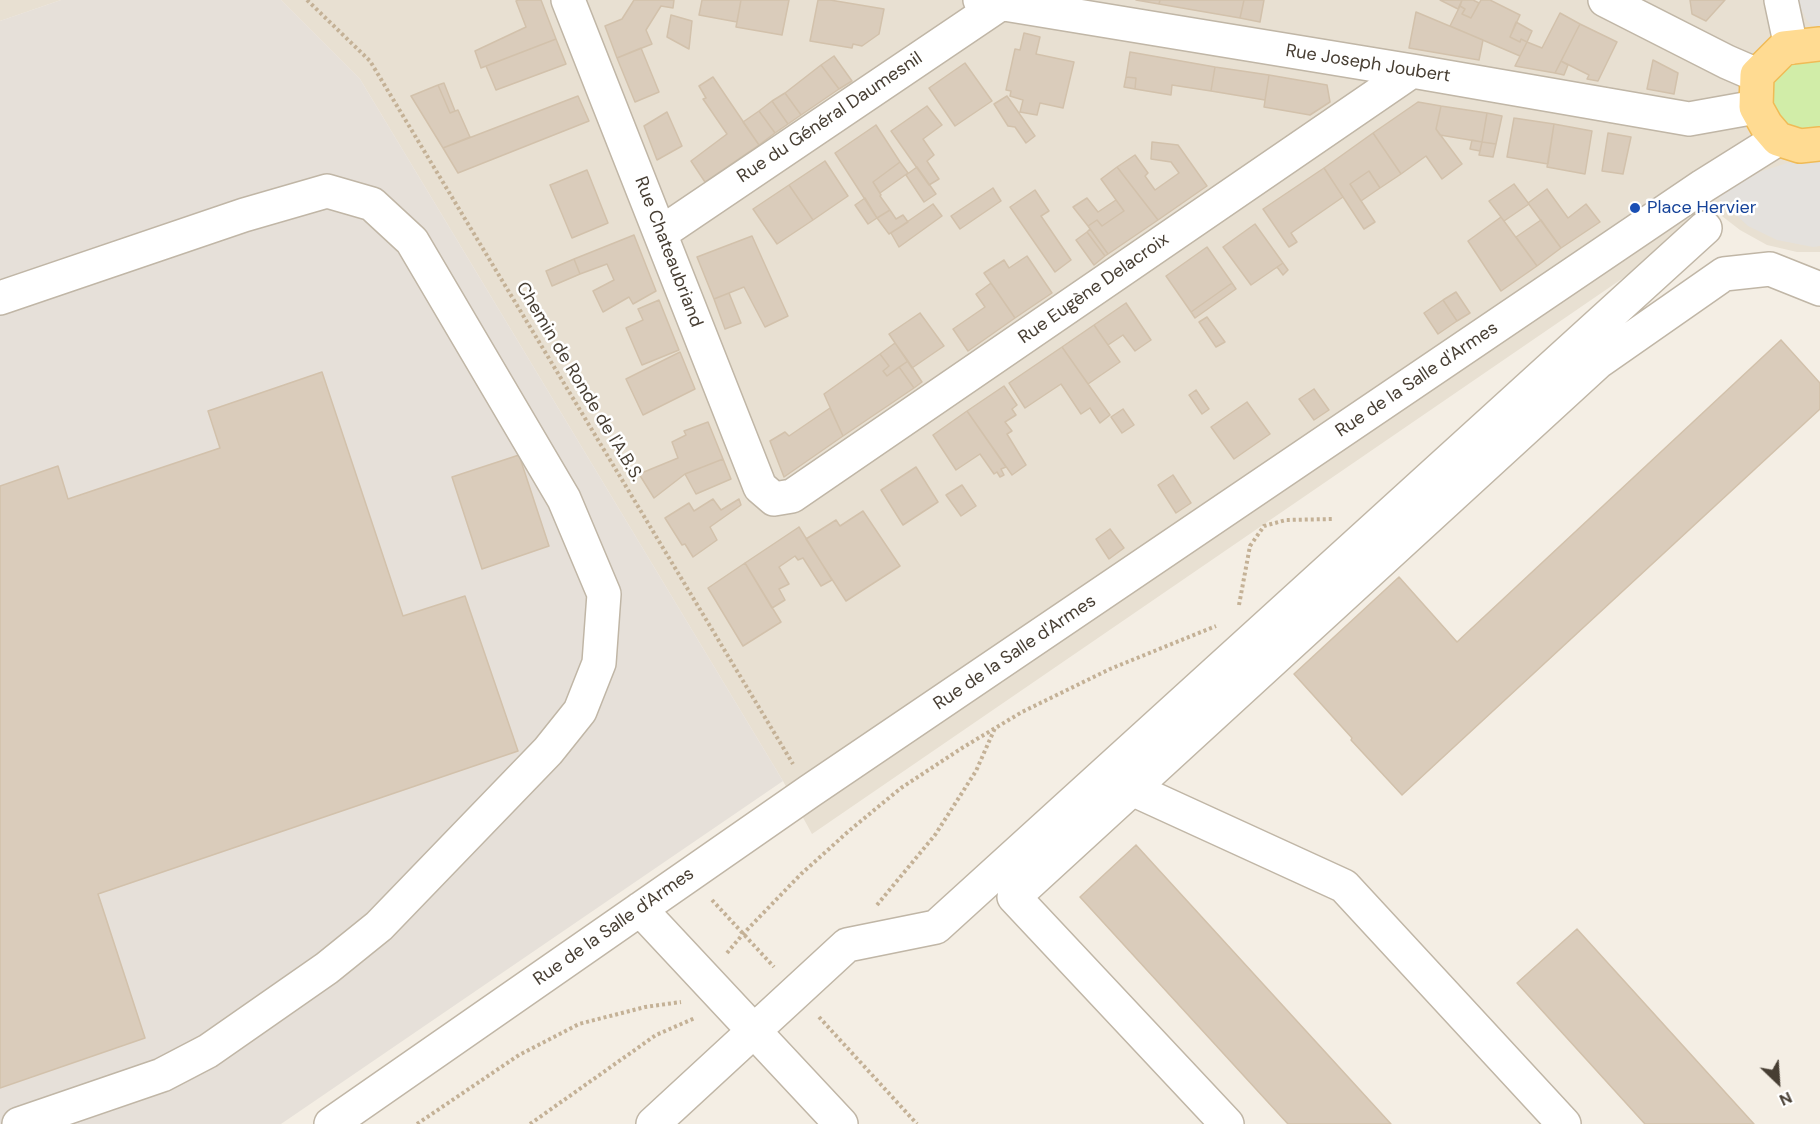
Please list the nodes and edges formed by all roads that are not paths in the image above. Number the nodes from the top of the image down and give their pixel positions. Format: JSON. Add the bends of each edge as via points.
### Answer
{"nodes":[{"id":1,"x":568,"y":0,"type":"edge"},
{"id":2,"x":1605,"y":0,"type":"edge"},
{"id":3,"x":990,"y":2,"type":"edge"},
{"id":4,"x":1782,"y":6,"type":"edge"},
{"id":5,"x":1806,"y":46,"type":"edge"},
{"id":6,"x":1412,"y":70,"type":"junction"},
{"id":7,"x":1757,"y":75,"type":"junction"},
{"id":8,"x":1756,"y":107,"type":"junction"},
{"id":9,"x":1778,"y":139,"type":"junction"},
{"id":10,"x":1820,"y":144,"type":"edge"},
{"id":11,"x":1705,"y":228,"type":"dead end"},
{"id":12,"x":661,"y":233,"type":"junction"},
{"id":13,"x":1820,"y":289,"type":"edge"},
{"id":14,"x":0,"y":298,"type":"edge"},
{"id":15,"x":774,"y":499,"type":"joint"},
{"id":16,"x":1132,"y":789,"type":"junction"},
{"id":17,"x":640,"y":909,"type":"junction"},
{"id":18,"x":754,"y":1031,"type":"junction"},
{"id":19,"x":1553,"y":1120,"type":"edge"},
{"id":20,"x":19,"y":1124,"type":"edge"},
{"id":21,"x":331,"y":1124,"type":"edge"},
{"id":22,"x":653,"y":1124,"type":"edge"},
{"id":23,"x":841,"y":1124,"type":"edge"},
{"id":24,"x":1227,"y":1124,"type":"edge"}],
"edges":[{"from":1,"to":12,"type":"street","name":"Rue Chateaubriand"},
{"from":2,"to":7,"type":"street"},
{"from":3,"to":6,"type":"street","name":"Rue Joseph Joubert"},
{"from":3,"to":12,"type":"street","name":"Rue du Général Daumesnil"},
{"from":4,"to":5,"type":"street"},
{"from":5,"to":7,"type":"main road","via":[[1784,48]]},
{"from":6,"to":8,"type":"street","name":"Rue Joseph Joubert","via":[[1689,119]]},
{"from":6,"to":15,"type":"street","name":"Rue Eugène Delacroix","via":[[792,496]]},
{"from":7,"to":8,"type":"main road"},
{"from":8,"to":9,"type":"main road"},
{"from":9,"to":10,"type":"main road","via":[[1800,146]]},
{"from":9,"to":17,"type":"street","name":"Rue de la Salle d'Armes","via":[[1703,186]]},
{"from":11,"to":18,"type":"street","via":[[936,927],[847,945]]},
{"from":12,"to":15,"type":"street","name":"Rue Chateaubriand","via":[[760,487]]},
{"from":13,"to":16,"type":"street","via":[[1770,269],[1724,274],[1598,362]]},
{"from":14,"to":20,"type":"street","via":[[244,215],[327,191],[372,204],[411,241],[441,291],[564,499],[604,594],[599,663],[580,711],[548,751],[379,926],[327,968],[208,1051],[162,1075]]},
{"from":16,"to":19,"type":"street","via":[[1344,886]]},
{"from":16,"to":24,"type":"street","via":[[1014,897]]},
{"from":17,"to":18,"type":"street"},
{"from":17,"to":21,"type":"street","name":"Rue de la Salle d'Armes"},
{"from":18,"to":22,"type":"street"},
{"from":18,"to":23,"type":"street"}]}
